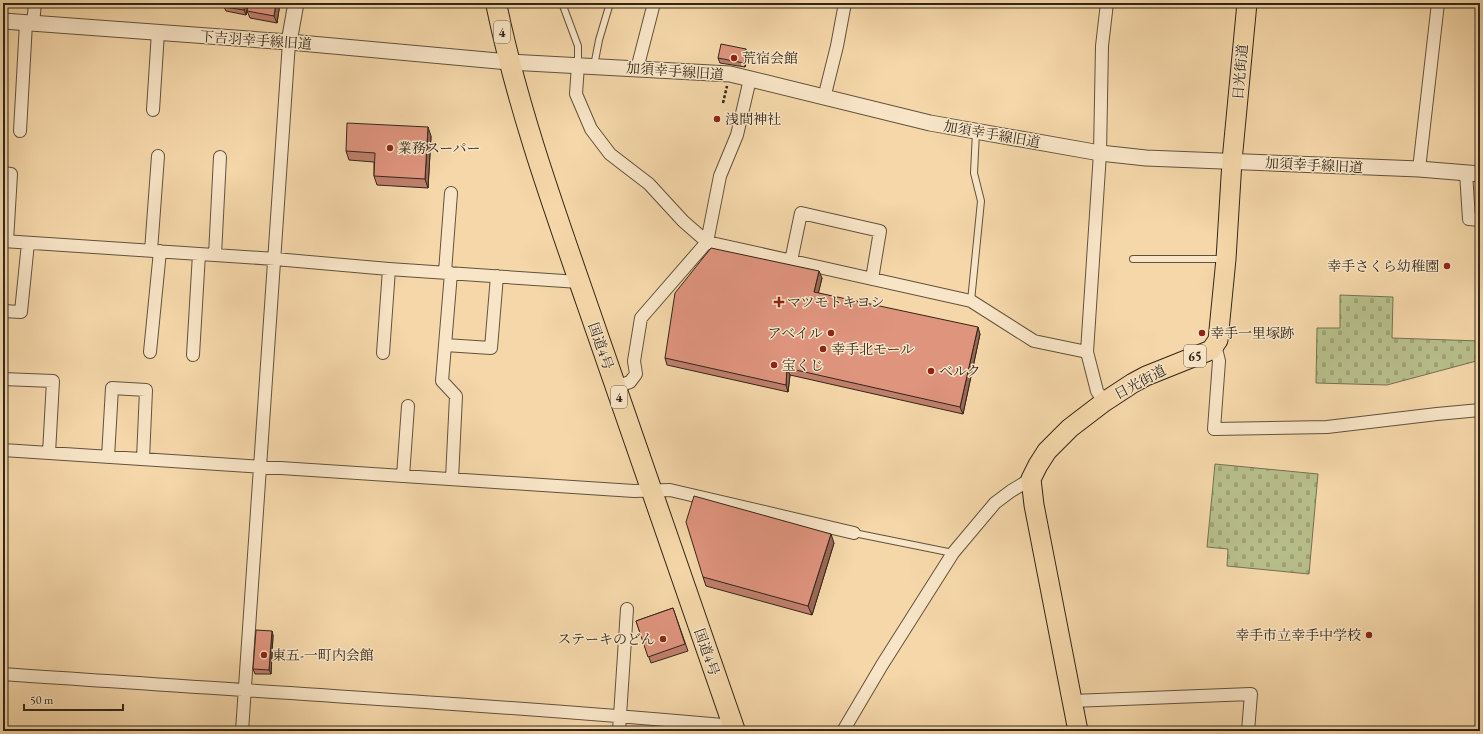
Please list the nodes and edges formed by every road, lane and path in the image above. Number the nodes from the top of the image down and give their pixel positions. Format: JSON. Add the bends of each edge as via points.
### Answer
{"nodes":[{"id":1,"x":36,"y":3,"type":"edge"},
{"id":2,"x":296,"y":3,"type":"edge"},
{"id":3,"x":496,"y":3,"type":"edge"},
{"id":4,"x":562,"y":3,"type":"edge"},
{"id":5,"x":610,"y":3,"type":"edge"},
{"id":6,"x":654,"y":3,"type":"edge"},
{"id":7,"x":845,"y":3,"type":"edge"},
{"id":8,"x":1106,"y":3,"type":"edge"},
{"id":9,"x":1247,"y":3,"type":"edge"},
{"id":10,"x":1438,"y":3,"type":"edge"},
{"id":11,"x":3,"y":22,"type":"edge"},
{"id":12,"x":29,"y":23,"type":"junction"},
{"id":13,"x":158,"y":32,"type":"junction"},
{"id":14,"x":289,"y":42,"type":"junction"},
{"id":15,"x":509,"y":62,"type":"junction"},
{"id":16,"x":578,"y":65,"type":"junction"},
{"id":17,"x":594,"y":66,"type":"junction"},
{"id":18,"x":637,"y":69,"type":"junction"},
{"id":19,"x":750,"y":79,"type":"junction"},
{"id":20,"x":824,"y":98,"type":"junction"},
{"id":21,"x":153,"y":110,"type":"dead end"},
{"id":22,"x":20,"y":131,"type":"dead end"},
{"id":23,"x":976,"y":131,"type":"junction"},
{"id":24,"x":1100,"y":153,"type":"junction"},
{"id":25,"x":158,"y":156,"type":"dead end"},
{"id":26,"x":220,"y":157,"type":"dead end"},
{"id":27,"x":1232,"y":161,"type":"junction"},
{"id":28,"x":1419,"y":169,"type":"junction"},
{"id":29,"x":3,"y":173,"type":"edge"},
{"id":30,"x":1473,"y":174,"type":"edge"},
{"id":31,"x":451,"y":193,"type":"dead end"},
{"id":32,"x":1480,"y":220,"type":"edge"},
{"id":33,"x":5,"y":241,"type":"edge"},
{"id":34,"x":707,"y":242,"type":"junction"},
{"id":35,"x":28,"y":243,"type":"junction"},
{"id":36,"x":156,"y":251,"type":"junction"},
{"id":37,"x":199,"y":254,"type":"junction"},
{"id":38,"x":214,"y":255,"type":"junction"},
{"id":39,"x":1226,"y":258,"type":"junction"},
{"id":40,"x":275,"y":259,"type":"junction"},
{"id":41,"x":1133,"y":259,"type":"dead end"},
{"id":42,"x":791,"y":261,"type":"junction"},
{"id":43,"x":389,"y":269,"type":"junction"},
{"id":44,"x":448,"y":273,"type":"junction"},
{"id":45,"x":497,"y":276,"type":"junction"},
{"id":46,"x":872,"y":279,"type":"junction"},
{"id":47,"x":579,"y":282,"type":"junction"},
{"id":48,"x":971,"y":301,"type":"junction"},
{"id":49,"x":3,"y":311,"type":"edge"},
{"id":50,"x":445,"y":345,"type":"junction"},
{"id":51,"x":1215,"y":346,"type":"junction"},
{"id":52,"x":150,"y":352,"type":"dead end"},
{"id":53,"x":1087,"y":352,"type":"junction"},
{"id":54,"x":383,"y":353,"type":"dead end"},
{"id":55,"x":193,"y":355,"type":"dead end"},
{"id":56,"x":3,"y":379,"type":"edge"},
{"id":57,"x":615,"y":387,"type":"junction"},
{"id":58,"x":1104,"y":402,"type":"junction"},
{"id":59,"x":408,"y":406,"type":"dead end"},
{"id":60,"x":1480,"y":410,"type":"edge"},
{"id":61,"x":3,"y":450,"type":"edge"},
{"id":62,"x":49,"y":453,"type":"junction"},
{"id":63,"x":108,"y":457,"type":"junction"},
{"id":64,"x":142,"y":459,"type":"junction"},
{"id":65,"x":259,"y":466,"type":"junction"},
{"id":66,"x":403,"y":476,"type":"junction"},
{"id":67,"x":452,"y":479,"type":"junction"},
{"id":68,"x":1031,"y":480,"type":"junction"},
{"id":69,"x":652,"y":490,"type":"junction"},
{"id":70,"x":854,"y":533,"type":"joint"},
{"id":71,"x":953,"y":553,"type":"junction"},
{"id":72,"x":627,"y":609,"type":"dead end"},
{"id":73,"x":3,"y":674,"type":"edge"},
{"id":74,"x":244,"y":689,"type":"junction"},
{"id":75,"x":1072,"y":701,"type":"junction"},
{"id":76,"x":620,"y":716,"type":"junction"},
{"id":77,"x":734,"y":728,"type":"edge"},
{"id":78,"x":242,"y":731,"type":"edge"},
{"id":79,"x":619,"y":731,"type":"edge"},
{"id":80,"x":843,"y":731,"type":"edge"},
{"id":81,"x":1078,"y":731,"type":"edge"},
{"id":82,"x":1248,"y":731,"type":"edge"}],
"edges":[{"from":1,"to":12,"type":"street"},
{"from":2,"to":14,"type":"street"},
{"from":3,"to":15,"type":"highway","name":"国道4号","number":"4"},
{"from":4,"to":16,"type":"lane","via":[[578,46]]},
{"from":5,"to":17,"type":"lane"},
{"from":6,"to":18,"type":"street"},
{"from":7,"to":20,"type":"street"},
{"from":8,"to":24,"type":"street","via":[[1102,46]]},
{"from":9,"to":27,"type":"main road","name":"日光街道","number":"65"},
{"from":10,"to":28,"type":"street"},
{"from":11,"to":12,"type":"street","name":"下吉羽幸手線旧道"},
{"from":12,"to":13,"type":"street","name":"下吉羽幸手線旧道"},
{"from":12,"to":22,"type":"street"},
{"from":13,"to":14,"type":"street","name":"下吉羽幸手線旧道"},
{"from":13,"to":21,"type":"street"},
{"from":14,"to":15,"type":"street","name":"下吉羽幸手線旧道"},
{"from":14,"to":40,"type":"street"},
{"from":15,"to":16,"type":"street","name":"加須幸手線旧道"},
{"from":15,"to":47,"type":"highway","name":"国道4号","number":"4"},
{"from":16,"to":17,"type":"street","name":"加須幸手線旧道"},
{"from":16,"to":34,"type":"street","via":[[576,94],[590,129],[610,154],[649,184],[683,221]]},
{"from":17,"to":18,"type":"street","name":"加須幸手線旧道"},
{"from":18,"to":19,"type":"street","name":"加須幸手線旧道","via":[[730,74]]},
{"from":19,"to":20,"type":"street","name":"加須幸手線旧道"},
{"from":19,"to":34,"type":"street","via":[[737,135],[720,176]]},
{"from":20,"to":23,"type":"street","name":"加須幸手線旧道"},
{"from":23,"to":24,"type":"street","name":"加須幸手線旧道"},
{"from":23,"to":48,"type":"lane","via":[[974,173],[980,201]]},
{"from":24,"to":27,"type":"street","name":"加須幸手線旧道","via":[[1146,158]]},
{"from":24,"to":53,"type":"street"},
{"from":25,"to":36,"type":"street"},
{"from":26,"to":38,"type":"street"},
{"from":27,"to":28,"type":"street","name":"加須幸手線旧道"},
{"from":27,"to":39,"type":"main road","name":"日光街道","number":"65"},
{"from":28,"to":30,"type":"street","name":"加須幸手線旧道"},
{"from":29,"to":33,"type":"street","via":[[11,174]]},
{"from":30,"to":32,"type":"street","via":[[1469,220]]},
{"from":31,"to":44,"type":"street"},
{"from":33,"to":35,"type":"street"},
{"from":34,"to":42,"type":"street"},
{"from":34,"to":57,"type":"street","via":[[641,318],[634,361],[636,374],[630,382]]},
{"from":35,"to":36,"type":"street"},
{"from":35,"to":49,"type":"street","via":[[21,312]]},
{"from":36,"to":37,"type":"street"},
{"from":36,"to":52,"type":"street"},
{"from":37,"to":38,"type":"street"},
{"from":37,"to":55,"type":"street"},
{"from":38,"to":40,"type":"street"},
{"from":39,"to":41,"type":"lane"},
{"from":39,"to":51,"type":"main road","name":"日光街道","number":"65","via":[[1218,340]]},
{"from":40,"to":43,"type":"street"},
{"from":40,"to":65,"type":"street"},
{"from":42,"to":46,"type":"street"},
{"from":42,"to":46,"type":"street","via":[[801,213],[880,231]]},
{"from":43,"to":44,"type":"street"},
{"from":43,"to":54,"type":"street"},
{"from":44,"to":45,"type":"street"},
{"from":44,"to":50,"type":"street"},
{"from":45,"to":47,"type":"street"},
{"from":45,"to":50,"type":"street","via":[[492,348]]},
{"from":46,"to":48,"type":"street"},
{"from":47,"to":57,"type":"highway","name":"国道4号","number":"4"},
{"from":48,"to":53,"type":"street","via":[[1034,341]]},
{"from":50,"to":67,"type":"street","via":[[442,381],[456,396]]},
{"from":51,"to":58,"type":"main road","name":"日光街道","number":"65","via":[[1211,350],[1146,376]]},
{"from":51,"to":60,"type":"street","via":[[1219,361],[1214,429],[1327,427]]},
{"from":53,"to":58,"type":"street","via":[[1097,391]]},
{"from":56,"to":62,"type":"street","via":[[53,382]]},
{"from":57,"to":69,"type":"highway","name":"国道4号","number":"4"},
{"from":58,"to":68,"type":"main road","name":"日光街道","number":"65","via":[[1070,428],[1048,451]]},
{"from":59,"to":66,"type":"street"},
{"from":61,"to":62,"type":"street"},
{"from":62,"to":63,"type":"street"},
{"from":63,"to":64,"type":"street"},
{"from":63,"to":64,"type":"street","via":[[112,388],[146,390]]},
{"from":64,"to":65,"type":"street"},
{"from":65,"to":66,"type":"street"},
{"from":65,"to":74,"type":"street"},
{"from":66,"to":67,"type":"street"},
{"from":67,"to":69,"type":"street"},
{"from":68,"to":71,"type":"street","via":[[995,504]]},
{"from":68,"to":75,"type":"main road"},
{"from":69,"to":70,"type":"street","via":[[670,490]]},
{"from":69,"to":77,"type":"highway","name":"国道4号","number":"4"},
{"from":70,"to":71,"type":"lane"},
{"from":71,"to":80,"type":"street"},
{"from":72,"to":76,"type":"street"},
{"from":73,"to":74,"type":"street"},
{"from":74,"to":76,"type":"street"},
{"from":74,"to":78,"type":"street"},
{"from":75,"to":81,"type":"main road"},
{"from":75,"to":82,"type":"street","via":[[1251,694]]},
{"from":76,"to":77,"type":"street"},
{"from":76,"to":79,"type":"street"}]}
